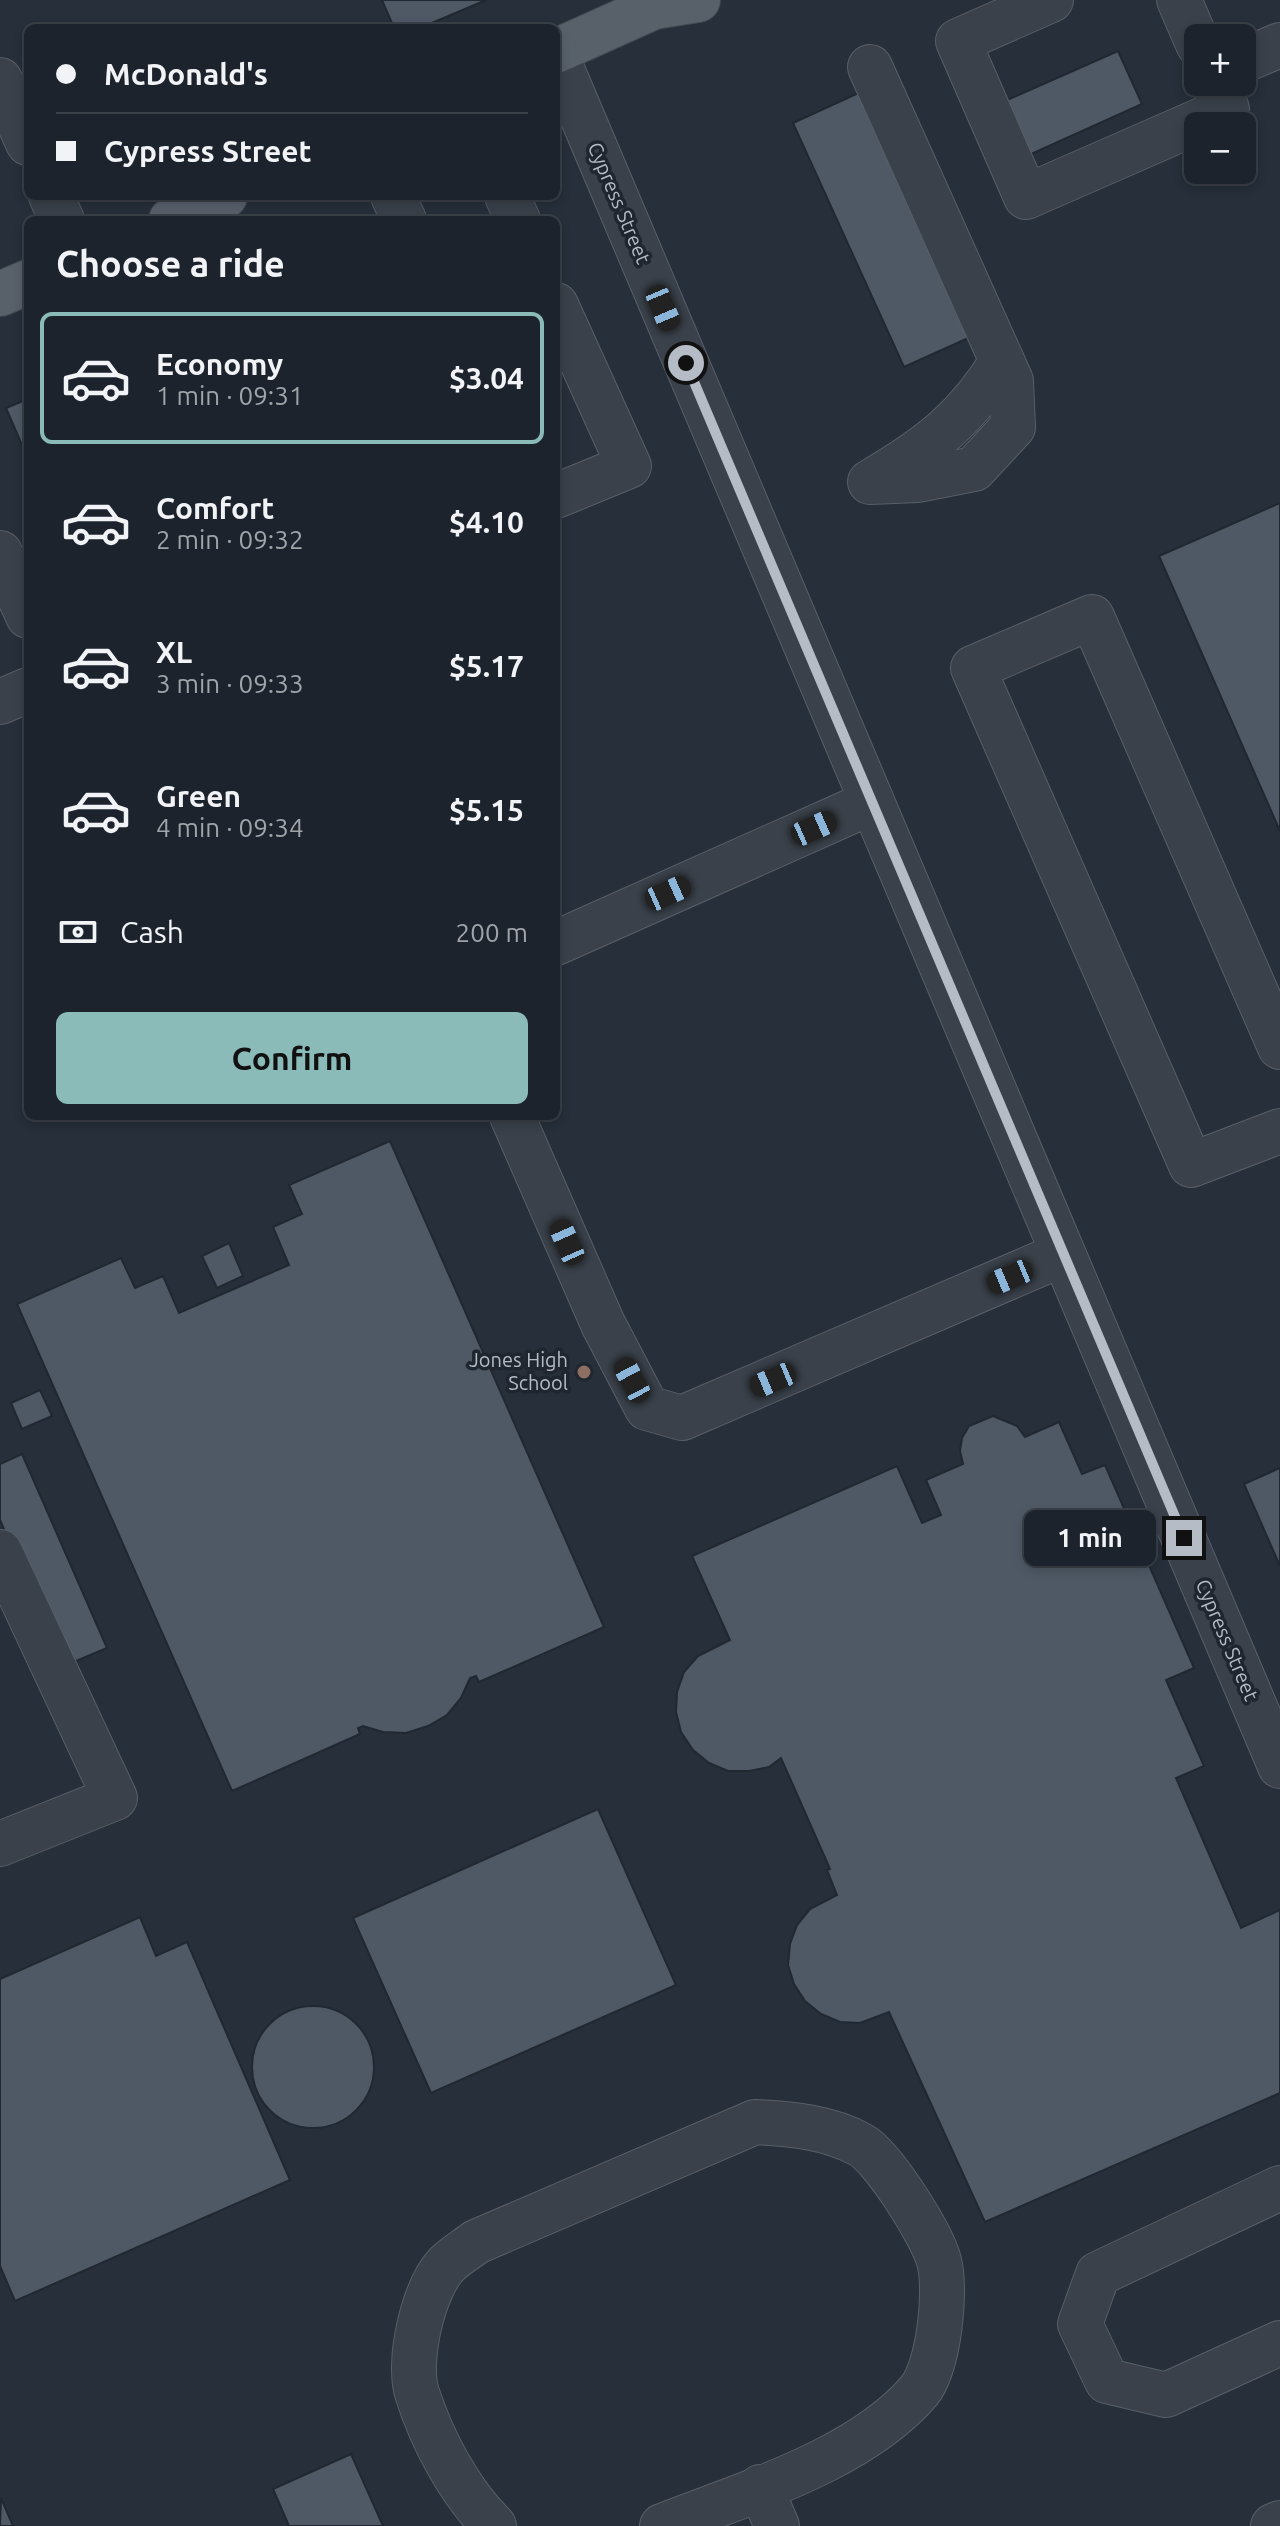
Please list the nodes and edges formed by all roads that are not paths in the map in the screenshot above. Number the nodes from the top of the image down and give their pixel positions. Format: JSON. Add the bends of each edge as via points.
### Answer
{"nodes":[{"id":1,"x":698,"y":0,"type":"edge"},
{"id":2,"x":1051,"y":0,"type":"edge"},
{"id":3,"x":1179,"y":0,"type":"edge"},
{"id":4,"x":656,"y":2,"type":"edge"},
{"id":5,"x":1189,"y":24,"type":"edge"},
{"id":6,"x":1280,"y":45,"type":"edge"},
{"id":7,"x":560,"y":51,"type":"edge"},
{"id":8,"x":1256,"y":55,"type":"edge"},
{"id":9,"x":560,"y":62,"type":"edge"},
{"id":10,"x":870,"y":67,"type":"dead end"},
{"id":11,"x":1221,"y":96,"type":"edge"},
{"id":12,"x":216,"y":200,"type":"edge"},
{"id":13,"x":180,"y":216,"type":"edge"},
{"id":14,"x":24,"y":284,"type":"edge"},
{"id":15,"x":0,"y":294,"type":"edge"},
{"id":16,"x":560,"y":314,"type":"edge"},
{"id":17,"x":870,"y":482,"type":"dead end"},
{"id":18,"x":560,"y":494,"type":"edge"},
{"id":19,"x":3,"y":568,"type":"edge"},
{"id":20,"x":24,"y":608,"type":"edge"},
{"id":21,"x":24,"y":692,"type":"edge"},
{"id":22,"x":0,"y":702,"type":"edge"},
{"id":23,"x":872,"y":802,"type":"junction"},
{"id":24,"x":560,"y":941,"type":"edge"},
{"id":25,"x":1280,"y":1047,"type":"edge"},
{"id":26,"x":514,"y":1120,"type":"edge"},
{"id":27,"x":1280,"y":1131,"type":"edge"},
{"id":28,"x":1063,"y":1254,"type":"junction"},
{"id":29,"x":0,"y":1552,"type":"edge"},
{"id":30,"x":1280,"y":1766,"type":"edge"},
{"id":31,"x":0,"y":1844,"type":"edge"},
{"id":32,"x":1280,"y":2188,"type":"edge"},
{"id":33,"x":1280,"y":2343,"type":"edge"},
{"id":34,"x":768,"y":2507,"type":"edge"},
{"id":35,"x":1280,"y":2523,"type":"edge"},
{"id":36,"x":494,"y":2526,"type":"edge"},
{"id":37,"x":662,"y":2526,"type":"edge"},
{"id":38,"x":1273,"y":2526,"type":"edge"}],
"edges":[{"from":1,"to":4,"type":"main road"},
{"from":2,"to":11,"type":"street","via":[[958,41],[1026,197],[1227,109]]},
{"from":3,"to":5,"type":"street"},
{"from":4,"to":7,"type":"main road"},
{"from":6,"to":8,"type":"street"},
{"from":9,"to":23,"type":"street","name":"Cypress Street"},
{"from":10,"to":17,"type":"street","via":[[1011,381],[1013,427],[974,469]]},
{"from":12,"to":13,"type":"main road"},
{"from":14,"to":15,"type":"main road"},
{"from":16,"to":18,"type":"street","via":[[629,466]]},
{"from":19,"to":20,"type":"street"},
{"from":21,"to":22,"type":"street"},
{"from":23,"to":24,"type":"street"},
{"from":23,"to":28,"type":"street","name":"Cypress Street"},
{"from":25,"to":27,"type":"street","via":[[1092,617],[973,668],[1191,1165]]},
{"from":26,"to":28,"type":"street","via":[[603,1324],[647,1408],[682,1418]]},
{"from":28,"to":30,"type":"street","name":"Cypress Street"},
{"from":29,"to":31,"type":"street","via":[[115,1798]]},
{"from":32,"to":33,"type":"street","via":[[1098,2274],[1080,2324],[1107,2381],[1166,2395]]},
{"from":34,"to":36,"type":"street","via":[[861,2441],[921,2389],[942,2328],[939,2261],[903,2192],[863,2146],[804,2125],[755,2122],[476,2242],[446,2265],[426,2299],[417,2339],[416,2390],[443,2455]]},
{"from":34,"to":37,"type":"street"},
{"from":35,"to":38,"type":"street"}]}
